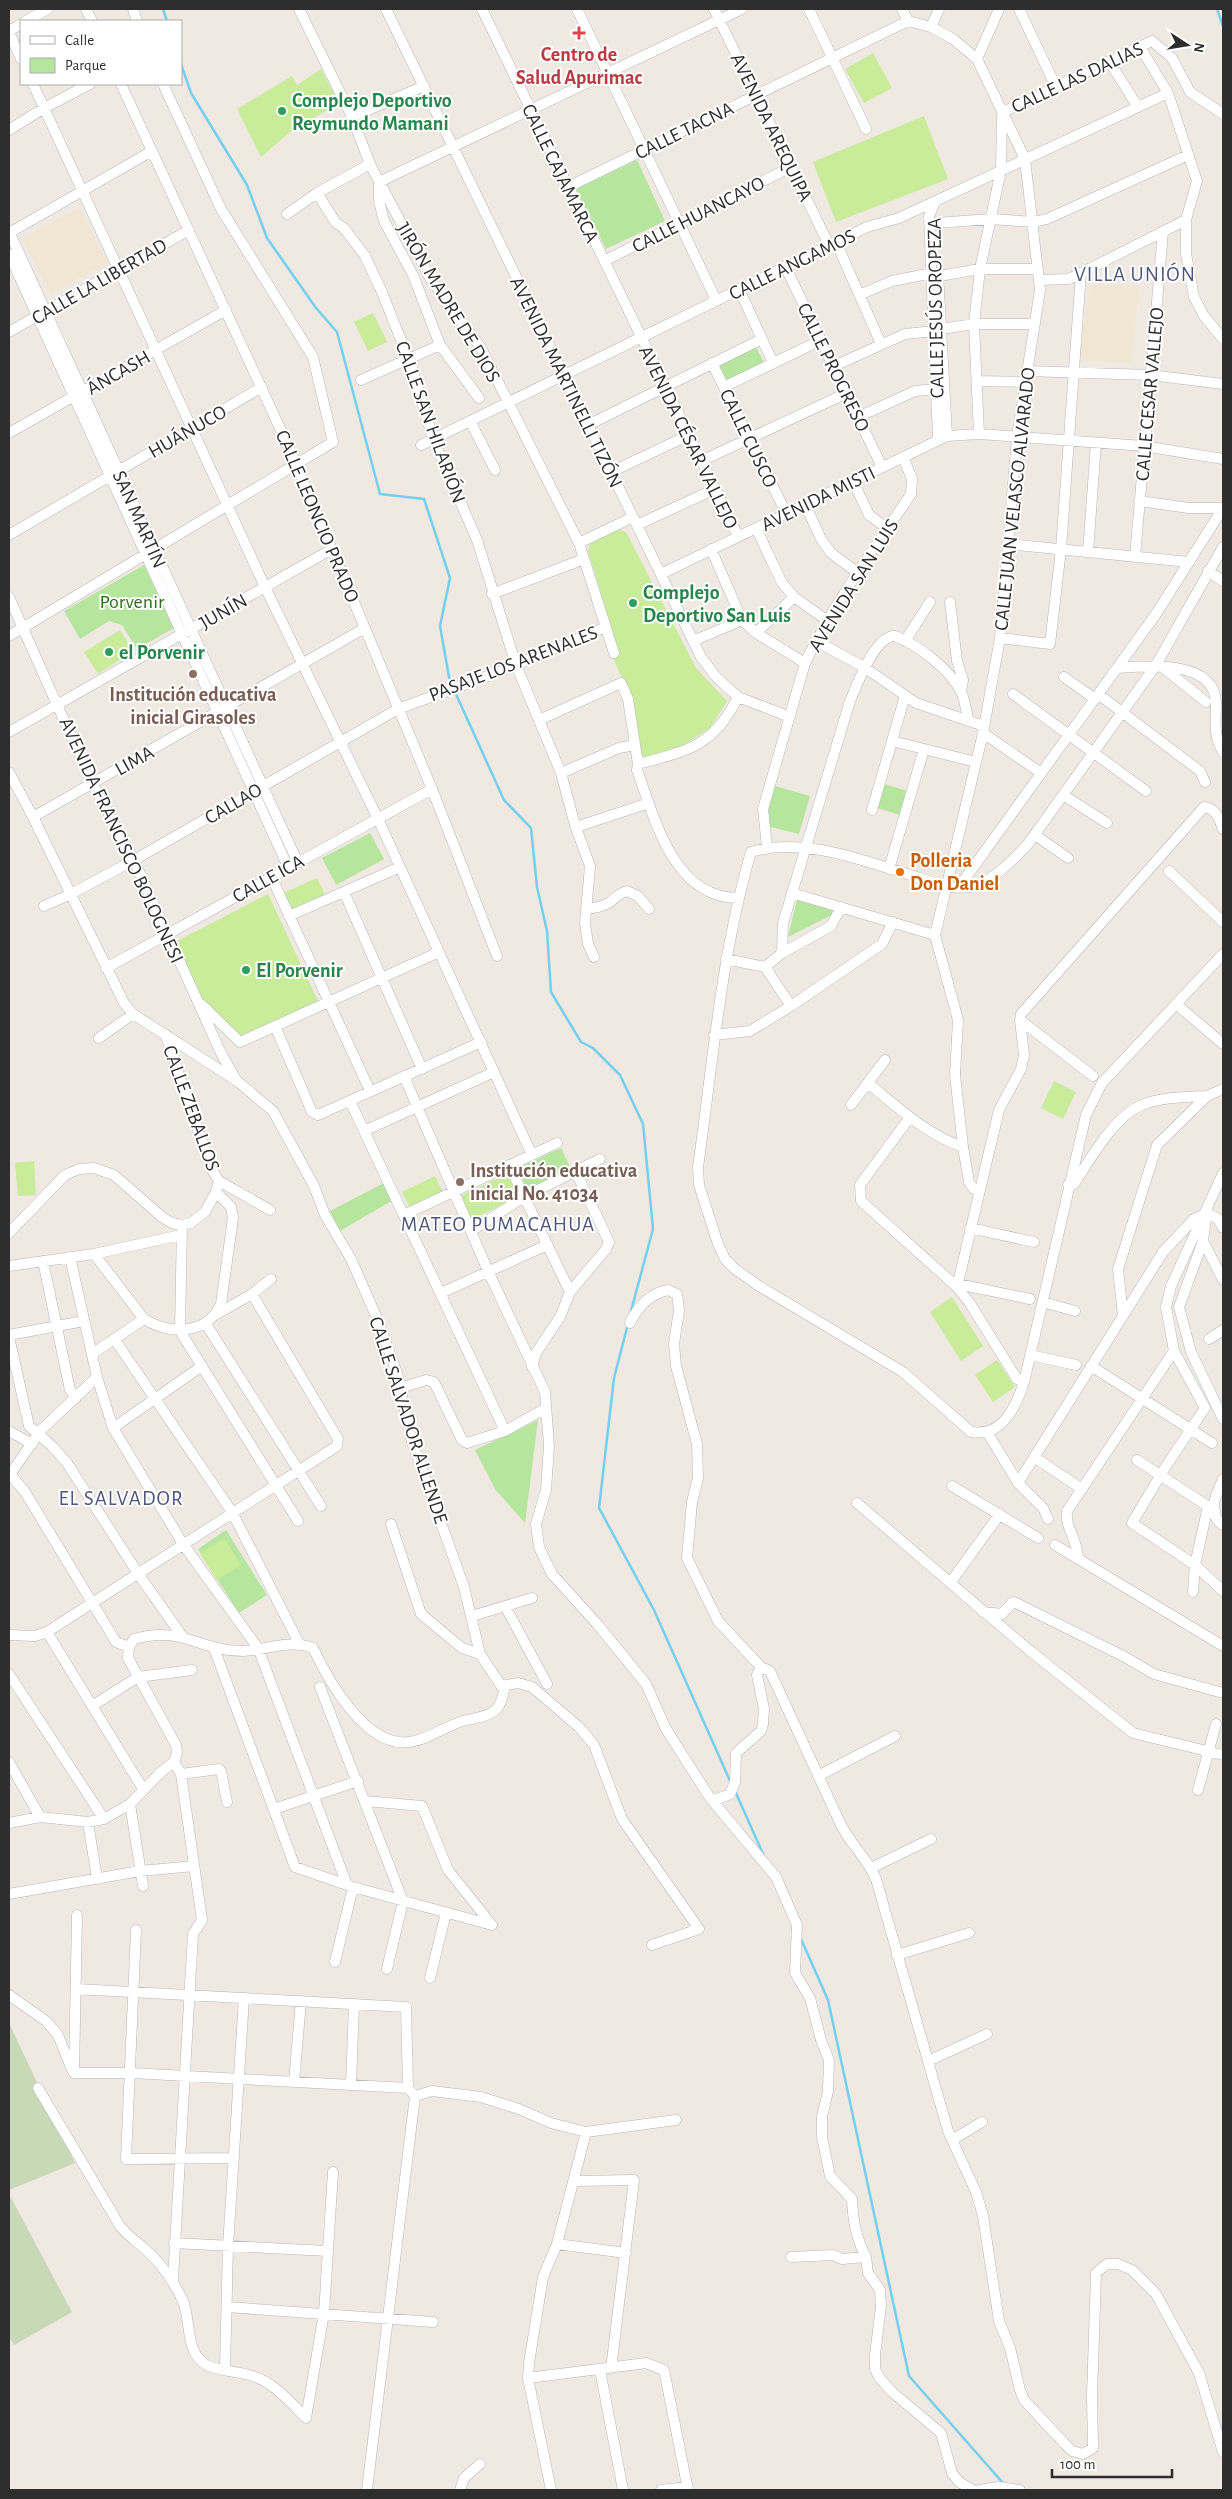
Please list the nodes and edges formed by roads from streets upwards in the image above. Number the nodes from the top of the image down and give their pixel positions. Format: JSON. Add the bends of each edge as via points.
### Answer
{"nodes":[{"id":1,"x":48,"y":9,"type":"edge"},
{"id":2,"x":299,"y":9,"type":"edge"},
{"id":3,"x":386,"y":9,"type":"edge"},
{"id":4,"x":482,"y":9,"type":"edge"},
{"id":5,"x":577,"y":9,"type":"edge"},
{"id":6,"x":714,"y":9,"type":"edge"},
{"id":7,"x":742,"y":9,"type":"edge"},
{"id":8,"x":809,"y":9,"type":"edge"},
{"id":9,"x":902,"y":9,"type":"edge"},
{"id":10,"x":939,"y":9,"type":"edge"},
{"id":11,"x":999,"y":9,"type":"edge"},
{"id":12,"x":1019,"y":9,"type":"edge"},
{"id":13,"x":28,"y":20,"type":"edge"},
{"id":14,"x":719,"y":20,"type":"junction"},
{"id":15,"x":908,"y":21,"type":"junction"},
{"id":16,"x":20,"y":25,"type":"edge"},
{"id":17,"x":931,"y":27,"type":"junction"},
{"id":18,"x":9,"y":32,"type":"edge"},
{"id":19,"x":1140,"y":47,"type":"junction"},
{"id":20,"x":20,"y":57,"type":"edge"},
{"id":21,"x":832,"y":58,"type":"junction"},
{"id":22,"x":977,"y":59,"type":"junction"},
{"id":23,"x":1110,"y":61,"type":"junction"},
{"id":24,"x":608,"y":73,"type":"junction"},
{"id":25,"x":33,"y":85,"type":"edge"},
{"id":26,"x":88,"y":85,"type":"edge"},
{"id":27,"x":121,"y":85,"type":"edge"},
{"id":28,"x":163,"y":85,"type":"edge"},
{"id":29,"x":424,"y":86,"type":"junction"},
{"id":30,"x":1056,"y":87,"type":"junction"},
{"id":31,"x":1168,"y":93,"type":"junction"},
{"id":32,"x":756,"y":95,"type":"junction"},
{"id":33,"x":1138,"y":107,"type":"junction"},
{"id":34,"x":44,"y":108,"type":"junction"},
{"id":35,"x":530,"y":110,"type":"junction"},
{"id":36,"x":1002,"y":112,"type":"junction"},
{"id":37,"x":1223,"y":114,"type":"edge"},
{"id":38,"x":352,"y":117,"type":"junction"},
{"id":39,"x":866,"y":129,"type":"dead end"},
{"id":40,"x":9,"y":130,"type":"edge"},
{"id":41,"x":453,"y":147,"type":"junction"},
{"id":42,"x":644,"y":149,"type":"junction"},
{"id":43,"x":152,"y":151,"type":"junction"},
{"id":44,"x":1188,"y":155,"type":"junction"},
{"id":45,"x":1025,"y":160,"type":"junction"},
{"id":46,"x":370,"y":164,"type":"junction"},
{"id":47,"x":791,"y":167,"type":"junction"},
{"id":48,"x":1001,"y":170,"type":"junction"},
{"id":49,"x":379,"y":182,"type":"junction"},
{"id":50,"x":568,"y":186,"type":"junction"},
{"id":51,"x":82,"y":191,"type":"junction"},
{"id":52,"x":317,"y":193,"type":"junction"},
{"id":53,"x":934,"y":202,"type":"junction"},
{"id":54,"x":286,"y":214,"type":"dead end"},
{"id":55,"x":899,"y":218,"type":"junction"},
{"id":56,"x":933,"y":218,"type":"junction"},
{"id":57,"x":991,"y":219,"type":"junction"},
{"id":58,"x":1186,"y":220,"type":"junction"},
{"id":59,"x":1034,"y":222,"type":"junction"},
{"id":60,"x":679,"y":223,"type":"junction"},
{"id":61,"x":189,"y":230,"type":"junction"},
{"id":62,"x":9,"y":232,"type":"edge"},
{"id":63,"x":1163,"y":232,"type":"junction"},
{"id":64,"x":833,"y":243,"type":"junction"},
{"id":65,"x":9,"y":254,"type":"edge"},
{"id":66,"x":604,"y":261,"type":"junction"},
{"id":67,"x":785,"y":266,"type":"junction"},
{"id":68,"x":980,"y":269,"type":"junction"},
{"id":69,"x":1038,"y":269,"type":"junction"},
{"id":70,"x":119,"y":271,"type":"junction"},
{"id":71,"x":1082,"y":273,"type":"junction"},
{"id":72,"x":935,"y":274,"type":"junction"},
{"id":73,"x":1039,"y":280,"type":"junction"},
{"id":74,"x":739,"y":289,"type":"junction"},
{"id":75,"x":859,"y":294,"type":"junction"},
{"id":76,"x":716,"y":300,"type":"junction"},
{"id":77,"x":226,"y":310,"type":"junction"},
{"id":78,"x":42,"y":314,"type":"junction"},
{"id":79,"x":974,"y":324,"type":"junction"},
{"id":80,"x":1035,"y":324,"type":"junction"},
{"id":81,"x":938,"y":330,"type":"junction"},
{"id":82,"x":9,"y":332,"type":"edge"},
{"id":83,"x":641,"y":337,"type":"junction"},
{"id":84,"x":762,"y":339,"type":"junction"},
{"id":85,"x":1223,"y":339,"type":"edge"},
{"id":86,"x":821,"y":340,"type":"junction"},
{"id":87,"x":440,"y":344,"type":"junction"},
{"id":88,"x":881,"y":344,"type":"junction"},
{"id":89,"x":156,"y":350,"type":"junction"},
{"id":90,"x":409,"y":358,"type":"junction"},
{"id":91,"x":712,"y":363,"type":"junction"},
{"id":92,"x":773,"y":363,"type":"junction"},
{"id":93,"x":834,"y":366,"type":"junction"},
{"id":94,"x":1027,"y":371,"type":"junction"},
{"id":95,"x":1073,"y":374,"type":"junction"},
{"id":96,"x":564,"y":375,"type":"junction"},
{"id":97,"x":1150,"y":375,"type":"junction"},
{"id":98,"x":360,"y":380,"type":"dead end"},
{"id":99,"x":977,"y":381,"type":"junction"},
{"id":100,"x":1026,"y":382,"type":"junction"},
{"id":101,"x":1223,"y":384,"type":"edge"},
{"id":102,"x":262,"y":387,"type":"junction"},
{"id":103,"x":665,"y":387,"type":"junction"},
{"id":104,"x":724,"y":387,"type":"junction"},
{"id":105,"x":936,"y":389,"type":"junction"},
{"id":106,"x":847,"y":393,"type":"junction"},
{"id":107,"x":78,"y":395,"type":"junction"},
{"id":108,"x":479,"y":398,"type":"dead end"},
{"id":109,"x":507,"y":403,"type":"junction"},
{"id":110,"x":858,"y":417,"type":"junction"},
{"id":111,"x":470,"y":421,"type":"junction"},
{"id":112,"x":588,"y":425,"type":"junction"},
{"id":113,"x":192,"y":428,"type":"junction"},
{"id":114,"x":9,"y":433,"type":"edge"},
{"id":115,"x":979,"y":434,"type":"junction"},
{"id":116,"x":688,"y":435,"type":"junction"},
{"id":117,"x":1017,"y":437,"type":"junction"},
{"id":118,"x":943,"y":438,"type":"junction"},
{"id":119,"x":433,"y":439,"type":"junction"},
{"id":120,"x":749,"y":439,"type":"junction"},
{"id":121,"x":1069,"y":441,"type":"junction"},
{"id":122,"x":1096,"y":443,"type":"junction"},
{"id":123,"x":421,"y":446,"type":"dead end"},
{"id":124,"x":1144,"y":446,"type":"junction"},
{"id":125,"x":903,"y":457,"type":"junction"},
{"id":126,"x":1223,"y":459,"type":"edge"},
{"id":127,"x":701,"y":461,"type":"junction"},
{"id":128,"x":296,"y":463,"type":"junction"},
{"id":129,"x":882,"y":467,"type":"junction"},
{"id":130,"x":495,"y":470,"type":"dead end"},
{"id":131,"x":611,"y":472,"type":"junction"},
{"id":132,"x":114,"y":473,"type":"junction"},
{"id":133,"x":853,"y":481,"type":"junction"},
{"id":134,"x":715,"y":489,"type":"junction"},
{"id":135,"x":1139,"y":501,"type":"junction"},
{"id":136,"x":805,"y":504,"type":"junction"},
{"id":137,"x":227,"y":505,"type":"junction"},
{"id":138,"x":786,"y":513,"type":"junction"},
{"id":139,"x":635,"y":521,"type":"junction"},
{"id":140,"x":756,"y":528,"type":"junction"},
{"id":141,"x":888,"y":529,"type":"junction"},
{"id":142,"x":9,"y":535,"type":"edge"},
{"id":143,"x":738,"y":536,"type":"junction"},
{"id":144,"x":579,"y":543,"type":"junction"},
{"id":145,"x":1007,"y":544,"type":"junction"},
{"id":146,"x":1223,"y":547,"type":"edge"},
{"id":147,"x":332,"y":548,"type":"junction"},
{"id":148,"x":711,"y":549,"type":"junction"},
{"id":149,"x":1061,"y":550,"type":"junction"},
{"id":150,"x":1088,"y":552,"type":"junction"},
{"id":151,"x":150,"y":553,"type":"junction"},
{"id":152,"x":1135,"y":557,"type":"junction"},
{"id":153,"x":584,"y":559,"type":"junction"},
{"id":154,"x":1189,"y":562,"type":"junction"},
{"id":155,"x":1208,"y":571,"type":"junction"},
{"id":156,"x":858,"y":573,"type":"junction"},
{"id":157,"x":661,"y":574,"type":"junction"},
{"id":158,"x":1223,"y":581,"type":"edge"},
{"id":159,"x":265,"y":587,"type":"junction"},
{"id":160,"x":492,"y":594,"type":"junction"},
{"id":161,"x":9,"y":597,"type":"edge"},
{"id":162,"x":794,"y":597,"type":"junction"},
{"id":163,"x":930,"y":602,"type":"dead end"},
{"id":164,"x":950,"y":602,"type":"dead end"},
{"id":165,"x":742,"y":620,"type":"junction"},
{"id":166,"x":828,"y":621,"type":"junction"},
{"id":167,"x":606,"y":627,"type":"junction"},
{"id":168,"x":365,"y":628,"type":"junction"},
{"id":169,"x":23,"y":629,"type":"junction"},
{"id":170,"x":187,"y":631,"type":"junction"},
{"id":171,"x":756,"y":633,"type":"junction"},
{"id":172,"x":9,"y":636,"type":"edge"},
{"id":173,"x":1000,"y":638,"type":"junction"},
{"id":174,"x":694,"y":641,"type":"junction"},
{"id":175,"x":816,"y":641,"type":"junction"},
{"id":176,"x":906,"y":641,"type":"junction"},
{"id":177,"x":614,"y":653,"type":"dead end"},
{"id":178,"x":805,"y":663,"type":"junction"},
{"id":179,"x":302,"y":664,"type":"junction"},
{"id":180,"x":516,"y":665,"type":"junction"},
{"id":181,"x":1158,"y":665,"type":"junction"},
{"id":182,"x":864,"y":668,"type":"junction"},
{"id":183,"x":1117,"y":668,"type":"junction"},
{"id":184,"x":1064,"y":677,"type":"dead end"},
{"id":185,"x":961,"y":692,"type":"junction"},
{"id":186,"x":1013,"y":694,"type":"dead end"},
{"id":187,"x":738,"y":696,"type":"junction"},
{"id":188,"x":904,"y":696,"type":"junction"},
{"id":189,"x":1096,"y":696,"type":"junction"},
{"id":190,"x":420,"y":700,"type":"joint"},
{"id":191,"x":1206,"y":702,"type":"dead end"},
{"id":192,"x":58,"y":704,"type":"junction"},
{"id":193,"x":398,"y":709,"type":"junction"},
{"id":194,"x":222,"y":711,"type":"junction"},
{"id":195,"x":1122,"y":712,"type":"junction"},
{"id":196,"x":790,"y":716,"type":"junction"},
{"id":197,"x":968,"y":719,"type":"junction"},
{"id":198,"x":539,"y":720,"type":"junction"},
{"id":199,"x":983,"y":729,"type":"junction"},
{"id":200,"x":9,"y":732,"type":"edge"},
{"id":201,"x":1068,"y":735,"type":"junction"},
{"id":202,"x":892,"y":741,"type":"junction"},
{"id":203,"x":340,"y":742,"type":"junction"},
{"id":204,"x":635,"y":745,"type":"junction"},
{"id":205,"x":924,"y":749,"type":"junction"},
{"id":206,"x":1223,"y":752,"type":"edge"},
{"id":207,"x":1093,"y":754,"type":"junction"},
{"id":208,"x":976,"y":762,"type":"junction"},
{"id":209,"x":638,"y":764,"type":"junction"},
{"id":210,"x":9,"y":772,"type":"edge"},
{"id":211,"x":561,"y":773,"type":"junction"},
{"id":212,"x":1041,"y":773,"type":"junction"},
{"id":213,"x":1205,"y":782,"type":"dead end"},
{"id":214,"x":92,"y":783,"type":"junction"},
{"id":215,"x":258,"y":789,"type":"junction"},
{"id":216,"x":432,"y":789,"type":"junction"},
{"id":217,"x":1146,"y":792,"type":"dead end"},
{"id":218,"x":1063,"y":795,"type":"junction"},
{"id":219,"x":649,"y":803,"type":"junction"},
{"id":220,"x":872,"y":810,"type":"dead end"},
{"id":221,"x":33,"y":817,"type":"junction"},
{"id":222,"x":378,"y":819,"type":"junction"},
{"id":223,"x":1107,"y":823,"type":"dead end"},
{"id":224,"x":576,"y":827,"type":"junction"},
{"id":225,"x":1223,"y":829,"type":"edge"},
{"id":226,"x":1035,"y":835,"type":"junction"},
{"id":227,"x":766,"y":847,"type":"junction"},
{"id":228,"x":806,"y":847,"type":"junction"},
{"id":229,"x":1068,"y":858,"type":"dead end"},
{"id":230,"x":134,"y":860,"type":"junction"},
{"id":231,"x":293,"y":864,"type":"junction"},
{"id":232,"x":400,"y":867,"type":"junction"},
{"id":233,"x":889,"y":869,"type":"junction"},
{"id":234,"x":1169,"y":871,"type":"dead end"},
{"id":235,"x":271,"y":876,"type":"junction"},
{"id":236,"x":947,"y":886,"type":"junction"},
{"id":237,"x":958,"y":887,"type":"junction"},
{"id":238,"x":344,"y":892,"type":"junction"},
{"id":239,"x":792,"y":893,"type":"junction"},
{"id":240,"x":71,"y":894,"type":"junction"},
{"id":241,"x":737,"y":898,"type":"junction"},
{"id":242,"x":44,"y":906,"type":"dead end"},
{"id":243,"x":841,"y":907,"type":"junction"},
{"id":244,"x":649,"y":909,"type":"dead end"},
{"id":245,"x":586,"y":910,"type":"junction"},
{"id":246,"x":289,"y":916,"type":"junction"},
{"id":247,"x":893,"y":922,"type":"junction"},
{"id":248,"x":1223,"y":922,"type":"edge"},
{"id":249,"x":167,"y":934,"type":"junction"},
{"id":250,"x":935,"y":934,"type":"junction"},
{"id":251,"x":439,"y":952,"type":"junction"},
{"id":252,"x":782,"y":953,"type":"junction"},
{"id":253,"x":1223,"y":954,"type":"edge"},
{"id":254,"x":498,"y":956,"type":"dead end"},
{"id":255,"x":594,"y":957,"type":"dead end"},
{"id":256,"x":726,"y":959,"type":"junction"},
{"id":257,"x":765,"y":967,"type":"junction"},
{"id":258,"x":106,"y":968,"type":"junction"},
{"id":259,"x":382,"y":979,"type":"junction"},
{"id":260,"x":197,"y":1000,"type":"junction"},
{"id":261,"x":329,"y":1002,"type":"junction"},
{"id":262,"x":1176,"y":1004,"type":"junction"},
{"id":263,"x":792,"y":1006,"type":"junction"},
{"id":264,"x":133,"y":1014,"type":"junction"},
{"id":265,"x":1020,"y":1020,"type":"junction"},
{"id":266,"x":275,"y":1026,"type":"junction"},
{"id":267,"x":714,"y":1035,"type":"junction"},
{"id":268,"x":166,"y":1036,"type":"junction"},
{"id":269,"x":99,"y":1038,"type":"dead end"},
{"id":270,"x":480,"y":1042,"type":"junction"},
{"id":271,"x":1223,"y":1044,"type":"edge"},
{"id":272,"x":885,"y":1060,"type":"dead end"},
{"id":273,"x":422,"y":1069,"type":"junction"},
{"id":274,"x":494,"y":1072,"type":"junction"},
{"id":275,"x":404,"y":1076,"type":"junction"},
{"id":276,"x":1093,"y":1076,"type":"dead end"},
{"id":277,"x":237,"y":1081,"type":"junction"},
{"id":278,"x":869,"y":1084,"type":"junction"},
{"id":279,"x":1223,"y":1089,"type":"edge"},
{"id":280,"x":370,"y":1091,"type":"junction"},
{"id":281,"x":1207,"y":1096,"type":"junction"},
{"id":282,"x":350,"y":1101,"type":"junction"},
{"id":283,"x":851,"y":1105,"type":"dead end"},
{"id":284,"x":417,"y":1107,"type":"junction"},
{"id":285,"x":910,"y":1117,"type":"junction"},
{"id":286,"x":364,"y":1131,"type":"junction"},
{"id":287,"x":558,"y":1143,"type":"dead end"},
{"id":288,"x":963,"y":1147,"type":"junction"},
{"id":289,"x":532,"y":1154,"type":"junction"},
{"id":290,"x":600,"y":1159,"type":"dead end"},
{"id":291,"x":509,"y":1165,"type":"junction"},
{"id":292,"x":576,"y":1172,"type":"junction"},
{"id":293,"x":1223,"y":1173,"type":"edge"},
{"id":294,"x":219,"y":1181,"type":"junction"},
{"id":295,"x":1068,"y":1185,"type":"junction"},
{"id":296,"x":452,"y":1191,"type":"junction"},
{"id":297,"x":979,"y":1191,"type":"junction"},
{"id":298,"x":216,"y":1192,"type":"junction"},
{"id":299,"x":524,"y":1197,"type":"junction"},
{"id":300,"x":270,"y":1210,"type":"dead end"},
{"id":301,"x":1207,"y":1213,"type":"junction"},
{"id":302,"x":404,"y":1215,"type":"junction"},
{"id":303,"x":970,"y":1228,"type":"junction"},
{"id":304,"x":1223,"y":1228,"type":"edge"},
{"id":305,"x":182,"y":1230,"type":"junction"},
{"id":306,"x":471,"y":1231,"type":"junction"},
{"id":307,"x":9,"y":1233,"type":"edge"},
{"id":308,"x":1203,"y":1241,"type":"junction"},
{"id":309,"x":1034,"y":1242,"type":"dead end"},
{"id":310,"x":547,"y":1245,"type":"junction"},
{"id":311,"x":94,"y":1254,"type":"junction"},
{"id":312,"x":70,"y":1257,"type":"junction"},
{"id":313,"x":43,"y":1261,"type":"junction"},
{"id":314,"x":9,"y":1266,"type":"edge"},
{"id":315,"x":488,"y":1271,"type":"junction"},
{"id":316,"x":271,"y":1279,"type":"dead end"},
{"id":317,"x":1223,"y":1280,"type":"edge"},
{"id":318,"x":958,"y":1285,"type":"junction"},
{"id":319,"x":570,"y":1292,"type":"junction"},
{"id":320,"x":441,"y":1293,"type":"junction"},
{"id":321,"x":252,"y":1294,"type":"junction"},
{"id":322,"x":1030,"y":1299,"type":"dead end"},
{"id":323,"x":1043,"y":1302,"type":"junction"},
{"id":324,"x":1075,"y":1311,"type":"dead end"},
{"id":325,"x":217,"y":1314,"type":"junction"},
{"id":326,"x":1123,"y":1316,"type":"junction"},
{"id":327,"x":144,"y":1319,"type":"junction"},
{"id":328,"x":84,"y":1321,"type":"junction"},
{"id":329,"x":630,"y":1323,"type":"dead end"},
{"id":330,"x":206,"y":1324,"type":"junction"},
{"id":331,"x":57,"y":1325,"type":"junction"},
{"id":332,"x":1223,"y":1330,"type":"edge"},
{"id":333,"x":180,"y":1331,"type":"junction"},
{"id":334,"x":9,"y":1336,"type":"edge"},
{"id":335,"x":1209,"y":1338,"type":"dead end"},
{"id":336,"x":115,"y":1340,"type":"junction"},
{"id":337,"x":1174,"y":1351,"type":"junction"},
{"id":338,"x":92,"y":1354,"type":"junction"},
{"id":339,"x":1030,"y":1355,"type":"junction"},
{"id":340,"x":1076,"y":1365,"type":"dead end"},
{"id":341,"x":202,"y":1366,"type":"junction"},
{"id":342,"x":1091,"y":1366,"type":"junction"},
{"id":343,"x":532,"y":1367,"type":"junction"},
{"id":344,"x":97,"y":1377,"type":"junction"},
{"id":345,"x":1024,"y":1382,"type":"junction"},
{"id":346,"x":400,"y":1388,"type":"junction"},
{"id":347,"x":76,"y":1398,"type":"junction"},
{"id":348,"x":155,"y":1399,"type":"junction"},
{"id":349,"x":1142,"y":1399,"type":"junction"},
{"id":350,"x":546,"y":1408,"type":"junction"},
{"id":351,"x":1223,"y":1419,"type":"edge"},
{"id":352,"x":113,"y":1428,"type":"junction"},
{"id":353,"x":1191,"y":1430,"type":"junction"},
{"id":354,"x":505,"y":1431,"type":"junction"},
{"id":355,"x":9,"y":1432,"type":"edge"},
{"id":356,"x":987,"y":1432,"type":"junction"},
{"id":357,"x":35,"y":1440,"type":"junction"},
{"id":358,"x":1212,"y":1443,"type":"dead end"},
{"id":359,"x":1034,"y":1457,"type":"junction"},
{"id":360,"x":1137,"y":1460,"type":"dead end"},
{"id":361,"x":298,"y":1470,"type":"junction"},
{"id":362,"x":10,"y":1475,"type":"edge"},
{"id":363,"x":1160,"y":1475,"type":"junction"},
{"id":364,"x":1223,"y":1479,"type":"edge"},
{"id":365,"x":1018,"y":1483,"type":"junction"},
{"id":366,"x":275,"y":1484,"type":"junction"},
{"id":367,"x":952,"y":1486,"type":"dead end"},
{"id":368,"x":1082,"y":1489,"type":"junction"},
{"id":369,"x":858,"y":1503,"type":"dead end"},
{"id":370,"x":321,"y":1506,"type":"dead end"},
{"id":371,"x":1211,"y":1509,"type":"junction"},
{"id":372,"x":232,"y":1512,"type":"junction"},
{"id":373,"x":1000,"y":1514,"type":"junction"},
{"id":374,"x":1048,"y":1519,"type":"dead end"},
{"id":375,"x":298,"y":1521,"type":"dead end"},
{"id":376,"x":391,"y":1524,"type":"dead end"},
{"id":377,"x":1223,"y":1526,"type":"edge"},
{"id":378,"x":1038,"y":1538,"type":"dead end"},
{"id":379,"x":183,"y":1544,"type":"junction"},
{"id":380,"x":1055,"y":1545,"type":"dead end"},
{"id":381,"x":1078,"y":1559,"type":"junction"},
{"id":382,"x":1195,"y":1565,"type":"junction"},
{"id":383,"x":139,"y":1575,"type":"junction"},
{"id":384,"x":950,"y":1583,"type":"junction"},
{"id":385,"x":1223,"y":1590,"type":"edge"},
{"id":386,"x":1192,"y":1592,"type":"dead end"},
{"id":387,"x":532,"y":1598,"type":"dead end"},
{"id":388,"x":92,"y":1603,"type":"junction"},
{"id":389,"x":504,"y":1606,"type":"junction"},
{"id":390,"x":983,"y":1612,"type":"junction"},
{"id":391,"x":472,"y":1616,"type":"junction"},
{"id":392,"x":47,"y":1632,"type":"junction"},
{"id":393,"x":9,"y":1635,"type":"edge"},
{"id":394,"x":182,"y":1636,"type":"junction"},
{"id":395,"x":300,"y":1645,"type":"junction"},
{"id":396,"x":1223,"y":1646,"type":"edge"},
{"id":397,"x":129,"y":1647,"type":"junction"},
{"id":398,"x":214,"y":1648,"type":"junction"},
{"id":399,"x":258,"y":1648,"type":"junction"},
{"id":400,"x":480,"y":1654,"type":"junction"},
{"id":401,"x":761,"y":1667,"type":"junction"},
{"id":402,"x":192,"y":1670,"type":"dead end"},
{"id":403,"x":9,"y":1674,"type":"edge"},
{"id":404,"x":138,"y":1677,"type":"junction"},
{"id":405,"x":547,"y":1684,"type":"dead end"},
{"id":406,"x":501,"y":1686,"type":"junction"},
{"id":407,"x":320,"y":1687,"type":"dead end"},
{"id":408,"x":1223,"y":1693,"type":"edge"},
{"id":409,"x":92,"y":1706,"type":"junction"},
{"id":410,"x":1216,"y":1724,"type":"dead end"},
{"id":411,"x":895,"y":1736,"type":"dead end"},
{"id":412,"x":1208,"y":1751,"type":"junction"},
{"id":413,"x":1223,"y":1755,"type":"edge"},
{"id":414,"x":9,"y":1762,"type":"edge"},
{"id":415,"x":174,"y":1762,"type":"junction"},
{"id":416,"x":180,"y":1774,"type":"junction"},
{"id":417,"x":13,"y":1776,"type":"edge"},
{"id":418,"x":818,"y":1776,"type":"junction"},
{"id":419,"x":358,"y":1781,"type":"junction"},
{"id":420,"x":143,"y":1789,"type":"junction"},
{"id":421,"x":1198,"y":1790,"type":"dead end"},
{"id":422,"x":313,"y":1796,"type":"junction"},
{"id":423,"x":710,"y":1798,"type":"junction"},
{"id":424,"x":365,"y":1801,"type":"junction"},
{"id":425,"x":228,"y":1802,"type":"dead end"},
{"id":426,"x":130,"y":1804,"type":"junction"},
{"id":427,"x":274,"y":1809,"type":"junction"},
{"id":428,"x":40,"y":1817,"type":"junction"},
{"id":429,"x":104,"y":1818,"type":"junction"},
{"id":430,"x":88,"y":1822,"type":"junction"},
{"id":431,"x":9,"y":1823,"type":"edge"},
{"id":432,"x":931,"y":1839,"type":"dead end"},
{"id":433,"x":194,"y":1866,"type":"junction"},
{"id":434,"x":871,"y":1868,"type":"junction"},
{"id":435,"x":140,"y":1872,"type":"junction"},
{"id":436,"x":97,"y":1879,"type":"junction"},
{"id":437,"x":143,"y":1886,"type":"dead end"},
{"id":438,"x":350,"y":1886,"type":"junction"},
{"id":439,"x":9,"y":1894,"type":"edge"},
{"id":440,"x":402,"y":1901,"type":"junction"},
{"id":441,"x":446,"y":1913,"type":"junction"},
{"id":442,"x":77,"y":1915,"type":"dead end"},
{"id":443,"x":136,"y":1930,"type":"dead end"},
{"id":444,"x":969,"y":1933,"type":"dead end"},
{"id":445,"x":652,"y":1945,"type":"dead end"},
{"id":446,"x":897,"y":1955,"type":"junction"},
{"id":447,"x":334,"y":1962,"type":"dead end"},
{"id":448,"x":387,"y":1969,"type":"dead end"},
{"id":449,"x":430,"y":1978,"type":"dead end"},
{"id":450,"x":76,"y":1989,"type":"junction"},
{"id":451,"x":134,"y":1992,"type":"junction"},
{"id":452,"x":190,"y":1995,"type":"junction"},
{"id":453,"x":9,"y":1996,"type":"edge"},
{"id":454,"x":244,"y":1998,"type":"junction"},
{"id":455,"x":301,"y":2001,"type":"junction"},
{"id":456,"x":354,"y":2004,"type":"junction"},
{"id":457,"x":987,"y":2034,"type":"dead end"},
{"id":458,"x":928,"y":2061,"type":"junction"},
{"id":459,"x":74,"y":2073,"type":"junction"},
{"id":460,"x":131,"y":2073,"type":"junction"},
{"id":461,"x":185,"y":2076,"type":"junction"},
{"id":462,"x":238,"y":2079,"type":"junction"},
{"id":463,"x":294,"y":2082,"type":"junction"},
{"id":464,"x":351,"y":2085,"type":"junction"},
{"id":465,"x":38,"y":2088,"type":"dead end"},
{"id":466,"x":408,"y":2088,"type":"junction"},
{"id":467,"x":415,"y":2096,"type":"junction"},
{"id":468,"x":676,"y":2120,"type":"dead end"},
{"id":469,"x":982,"y":2122,"type":"dead end"},
{"id":470,"x":586,"y":2132,"type":"junction"},
{"id":471,"x":952,"y":2140,"type":"junction"},
{"id":472,"x":180,"y":2158,"type":"junction"},
{"id":473,"x":234,"y":2158,"type":"junction"},
{"id":474,"x":333,"y":2172,"type":"dead end"},
{"id":475,"x":574,"y":2181,"type":"junction"},
{"id":476,"x":174,"y":2243,"type":"junction"},
{"id":477,"x":557,"y":2244,"type":"junction"},
{"id":478,"x":228,"y":2246,"type":"junction"},
{"id":479,"x":328,"y":2251,"type":"junction"},
{"id":480,"x":626,"y":2253,"type":"junction"},
{"id":481,"x":791,"y":2257,"type":"dead end"},
{"id":482,"x":866,"y":2258,"type":"junction"},
{"id":483,"x":173,"y":2280,"type":"junction"},
{"id":484,"x":227,"y":2307,"type":"junction"},
{"id":485,"x":324,"y":2313,"type":"junction"},
{"id":486,"x":389,"y":2318,"type":"junction"},
{"id":487,"x":433,"y":2322,"type":"dead end"},
{"id":488,"x":612,"y":2368,"type":"junction"},
{"id":489,"x":225,"y":2369,"type":"junction"},
{"id":490,"x":600,"y":2370,"type":"junction"},
{"id":491,"x":528,"y":2378,"type":"junction"},
{"id":492,"x":1223,"y":2452,"type":"edge"},
{"id":493,"x":480,"y":2464,"type":"dead end"},
{"id":494,"x":688,"y":2489,"type":"edge"},
{"id":495,"x":367,"y":2490,"type":"edge"},
{"id":496,"x":460,"y":2490,"type":"edge"},
{"id":497,"x":551,"y":2490,"type":"edge"},
{"id":498,"x":623,"y":2490,"type":"edge"},
{"id":499,"x":661,"y":2490,"type":"edge"},
{"id":500,"x":973,"y":2490,"type":"edge"},
{"id":501,"x":979,"y":2490,"type":"edge"},
{"id":502,"x":1020,"y":2490,"type":"edge"}],
"edges":[{"from":1,"to":13,"type":"street"},
{"from":2,"to":38,"type":"street","name":"JIRÓN MADRE DE DIOS"},
{"from":3,"to":29,"type":"street","name":"AVENIDA MARTINELLI TIZÓN"},
{"from":4,"to":35,"type":"street","name":"CALLE CAJAMARCA"},
{"from":5,"to":24,"type":"street"},
{"from":6,"to":14,"type":"street","name":"AVENIDA AREQUIPA"},
{"from":7,"to":14,"type":"street"},
{"from":8,"to":21,"type":"street"},
{"from":9,"to":15,"type":"street"},
{"from":10,"to":17,"type":"street"},
{"from":11,"to":22,"type":"street"},
{"from":12,"to":30,"type":"street"},
{"from":14,"to":24,"type":"street"},
{"from":14,"to":32,"type":"street","name":"AVENIDA AREQUIPA"},
{"from":15,"to":17,"type":"street"},
{"from":15,"to":21,"type":"street","name":"CALLE TACNA"},
{"from":16,"to":18,"type":"street"},
{"from":17,"to":22,"type":"street","via":[[953,39]]},
{"from":18,"to":20,"type":"street"},
{"from":19,"to":23,"type":"street","name":"CALLE LAS DALIAS"},
{"from":19,"to":31,"type":"street"},
{"from":19,"to":37,"type":"street","name":"CALLE LAS DALIAS","via":[[1152,41],[1172,58],[1190,92]]},
{"from":21,"to":32,"type":"street","name":"CALLE TACNA"},
{"from":21,"to":39,"type":"street"},
{"from":22,"to":36,"type":"street","name":"CALLE JUAN VELASCO ALVARADO"},
{"from":23,"to":30,"type":"street","name":"CALLE LAS DALIAS"},
{"from":23,"to":33,"type":"street"},
{"from":24,"to":35,"type":"street"},
{"from":24,"to":42,"type":"street"},
{"from":25,"to":34,"type":"street"},
{"from":26,"to":34,"type":"street"},
{"from":27,"to":43,"type":"street","name":"CALLE LEONCIO PRADO"},
{"from":28,"to":128,"type":"street","via":[[221,210],[313,357],[333,442]]},
{"from":29,"to":38,"type":"street"},
{"from":29,"to":41,"type":"street","name":"AVENIDA MARTINELLI TIZÓN"},
{"from":30,"to":36,"type":"street","name":"CALLE LAS DALIAS"},
{"from":31,"to":33,"type":"street","name":"CALLE ANGAMOS"},
{"from":31,"to":44,"type":"street"},
{"from":32,"to":42,"type":"street","name":"CALLE TACNA"},
{"from":32,"to":47,"type":"street","name":"AVENIDA AREQUIPA"},
{"from":33,"to":45,"type":"street","name":"CALLE ANGAMOS"},
{"from":34,"to":40,"type":"street"},
{"from":34,"to":51,"type":"street"},
{"from":35,"to":41,"type":"street"},
{"from":35,"to":50,"type":"street","name":"CALLE CAJAMARCA"},
{"from":36,"to":45,"type":"street","name":"CALLE JUAN VELASCO ALVARADO"},
{"from":36,"to":48,"type":"street"},
{"from":38,"to":46,"type":"street","name":"JIRÓN MADRE DE DIOS"},
{"from":41,"to":49,"type":"street"},
{"from":41,"to":96,"type":"street","name":"AVENIDA MARTINELLI TIZÓN"},
{"from":42,"to":50,"type":"street","name":"CALLE TACNA"},
{"from":42,"to":60,"type":"street"},
{"from":43,"to":51,"type":"street"},
{"from":43,"to":61,"type":"street","name":"CALLE LEONCIO PRADO"},
{"from":44,"to":58,"type":"street","via":[[1197,181]]},
{"from":44,"to":59,"type":"street","via":[[1061,214]]},
{"from":45,"to":48,"type":"street","name":"CALLE ANGAMOS"},
{"from":45,"to":59,"type":"street","name":"CALLE JUAN VELASCO ALVARADO"},
{"from":46,"to":49,"type":"street","name":"JIRÓN MADRE DE DIOS"},
{"from":46,"to":52,"type":"street"},
{"from":47,"to":60,"type":"street","name":"CALLE HUANCAYO"},
{"from":47,"to":64,"type":"street","name":"AVENIDA AREQUIPA"},
{"from":48,"to":53,"type":"street","name":"CALLE ANGAMOS"},
{"from":48,"to":57,"type":"street"},
{"from":49,"to":87,"type":"street","via":[[384,221],[413,275]]},
{"from":49,"to":109,"type":"street","name":"JIRÓN MADRE DE DIOS","via":[[430,278],[481,348]]},
{"from":50,"to":66,"type":"street","name":"CALLE CAJAMARCA"},
{"from":51,"to":62,"type":"street"},
{"from":51,"to":70,"type":"street"},
{"from":52,"to":54,"type":"street"},
{"from":52,"to":90,"type":"street","name":"CALLE SAN HILARIÓN","via":[[336,223],[344,228],[365,256]]},
{"from":53,"to":55,"type":"street","name":"CALLE ANGAMOS"},
{"from":53,"to":56,"type":"street","name":"CALLE JESÚS OROPEZA"},
{"from":55,"to":56,"type":"street"},
{"from":55,"to":64,"type":"street","name":"CALLE ANGAMOS","via":[[867,227]]},
{"from":56,"to":57,"type":"street"},
{"from":56,"to":72,"type":"street","name":"CALLE JESÚS OROPEZA"},
{"from":57,"to":59,"type":"street"},
{"from":57,"to":68,"type":"street"},
{"from":58,"to":63,"type":"street"},
{"from":58,"to":85,"type":"street","via":[[1186,254],[1194,297],[1204,316]]},
{"from":59,"to":69,"type":"street","name":"CALLE JUAN VELASCO ALVARADO"},
{"from":60,"to":66,"type":"street","name":"CALLE HUANCAYO"},
{"from":60,"to":76,"type":"street"},
{"from":61,"to":70,"type":"street","name":"CALLE LA LIBERTAD"},
{"from":61,"to":77,"type":"street","name":"CALLE LEONCIO PRADO"},
{"from":62,"to":78,"type":"street","name":"SAN MARTÍN"},
{"from":63,"to":71,"type":"street"},
{"from":63,"to":97,"type":"street","name":"CALLE CESAR VALLEJO"},
{"from":64,"to":67,"type":"street","name":"CALLE ANGAMOS"},
{"from":64,"to":75,"type":"street","name":"AVENIDA AREQUIPA"},
{"from":65,"to":78,"type":"street","name":"SAN MARTÍN"},
{"from":66,"to":83,"type":"street","name":"CALLE CAJAMARCA"},
{"from":67,"to":74,"type":"street","name":"CALLE ANGAMOS"},
{"from":67,"to":86,"type":"street","name":"CALLE PROGRESO"},
{"from":68,"to":69,"type":"street"},
{"from":68,"to":72,"type":"street"},
{"from":68,"to":79,"type":"street"},
{"from":69,"to":73,"type":"street","name":"CALLE JUAN VELASCO ALVARADO"},
{"from":70,"to":78,"type":"street","name":"CALLE LA LIBERTAD"},
{"from":70,"to":89,"type":"street"},
{"from":71,"to":73,"type":"street","via":[[1069,279]]},
{"from":71,"to":95,"type":"street"},
{"from":72,"to":75,"type":"street","via":[[892,282]]},
{"from":72,"to":81,"type":"street","name":"CALLE JESÚS OROPEZA"},
{"from":73,"to":80,"type":"street","name":"CALLE JUAN VELASCO ALVARADO"},
{"from":74,"to":76,"type":"street","name":"CALLE ANGAMOS"},
{"from":74,"to":84,"type":"street"},
{"from":75,"to":88,"type":"street","name":"AVENIDA AREQUIPA"},
{"from":76,"to":83,"type":"street","name":"CALLE ANGAMOS"},
{"from":77,"to":89,"type":"street","name":"ÁNCASH"},
{"from":77,"to":102,"type":"street","name":"CALLE LEONCIO PRADO"},
{"from":78,"to":82,"type":"street","name":"CALLE LA LIBERTAD"},
{"from":78,"to":107,"type":"street","name":"SAN MARTÍN"},
{"from":79,"to":80,"type":"street"},
{"from":79,"to":81,"type":"street"},
{"from":79,"to":99,"type":"street"},
{"from":80,"to":94,"type":"street","name":"CALLE JUAN VELASCO ALVARADO"},
{"from":81,"to":88,"type":"street","via":[[905,334]]},
{"from":81,"to":105,"type":"street","name":"CALLE JESÚS OROPEZA"},
{"from":81,"to":118,"type":"street","name":"CALLE JESÚS OROPEZA"},
{"from":83,"to":96,"type":"street","name":"CALLE ANGAMOS"},
{"from":83,"to":103,"type":"street","name":"AVENIDA CÉSAR VALLEJO"},
{"from":84,"to":91,"type":"street"},
{"from":84,"to":92,"type":"street"},
{"from":86,"to":92,"type":"street"},
{"from":86,"to":93,"type":"street","name":"CALLE PROGRESO"},
{"from":87,"to":90,"type":"street"},
{"from":87,"to":108,"type":"street"},
{"from":88,"to":93,"type":"street"},
{"from":89,"to":107,"type":"street","name":"ÁNCASH"},
{"from":89,"to":113,"type":"street"},
{"from":90,"to":98,"type":"street"},
{"from":90,"to":119,"type":"street","name":"CALLE SAN HILARIÓN"},
{"from":91,"to":103,"type":"street"},
{"from":91,"to":104,"type":"street","name":"CALLE CUSCO"},
{"from":92,"to":104,"type":"street"},
{"from":93,"to":106,"type":"street","name":"CALLE PROGRESO"},
{"from":94,"to":95,"type":"street"},
{"from":94,"to":100,"type":"street","name":"CALLE JUAN VELASCO ALVARADO"},
{"from":95,"to":97,"type":"street"},
{"from":95,"to":121,"type":"street"},
{"from":96,"to":109,"type":"street","name":"CALLE ANGAMOS"},
{"from":96,"to":112,"type":"street","name":"AVENIDA MARTINELLI TIZÓN"},
{"from":97,"to":101,"type":"street"},
{"from":97,"to":124,"type":"street","name":"CALLE CESAR VALLEJO"},
{"from":99,"to":100,"type":"street"},
{"from":99,"to":115,"type":"street"},
{"from":100,"to":117,"type":"street","name":"CALLE JUAN VELASCO ALVARADO"},
{"from":102,"to":113,"type":"street","name":"HUÁNUCO"},
{"from":102,"to":128,"type":"street","name":"CALLE LEONCIO PRADO"},
{"from":103,"to":112,"type":"street"},
{"from":103,"to":116,"type":"street","name":"AVENIDA CÉSAR VALLEJO"},
{"from":104,"to":120,"type":"street","name":"CALLE CUSCO"},
{"from":105,"to":110,"type":"street","via":[[914,390]]},
{"from":105,"to":118,"type":"street","name":"CALLE JESÚS OROPEZA"},
{"from":106,"to":110,"type":"street","name":"CALLE PROGRESO"},
{"from":106,"to":120,"type":"street"},
{"from":107,"to":114,"type":"street","name":"ÁNCASH"},
{"from":107,"to":132,"type":"street","name":"SAN MARTÍN"},
{"from":109,"to":111,"type":"street","name":"CALLE ANGAMOS"},
{"from":109,"to":144,"type":"street","name":"JIRÓN MADRE DE DIOS"},
{"from":110,"to":129,"type":"street","name":"CALLE PROGRESO"},
{"from":111,"to":119,"type":"street","name":"CALLE ANGAMOS"},
{"from":111,"to":130,"type":"street"},
{"from":112,"to":131,"type":"street","name":"AVENIDA MARTINELLI TIZÓN"},
{"from":113,"to":132,"type":"street","name":"HUÁNUCO"},
{"from":113,"to":137,"type":"street"},
{"from":115,"to":117,"type":"street","name":"AVENIDA MISTI"},
{"from":115,"to":118,"type":"street","name":"AVENIDA MISTI"},
{"from":116,"to":127,"type":"street","name":"AVENIDA CÉSAR VALLEJO"},
{"from":116,"to":131,"type":"street"},
{"from":117,"to":121,"type":"street","name":"AVENIDA MISTI"},
{"from":117,"to":145,"type":"street","name":"CALLE JUAN VELASCO ALVARADO"},
{"from":118,"to":125,"type":"street","name":"AVENIDA MISTI"},
{"from":119,"to":123,"type":"street","name":"CALLE ANGAMOS"},
{"from":119,"to":160,"type":"street","name":"CALLE SAN HILARIÓN","via":[[476,540]]},
{"from":120,"to":127,"type":"street"},
{"from":120,"to":138,"type":"street","name":"CALLE CUSCO"},
{"from":121,"to":122,"type":"street","name":"AVENIDA MISTI"},
{"from":121,"to":149,"type":"street"},
{"from":122,"to":124,"type":"street","name":"AVENIDA MISTI"},
{"from":122,"to":150,"type":"street"},
{"from":124,"to":126,"type":"street","name":"AVENIDA MISTI"},
{"from":124,"to":135,"type":"street","name":"CALLE CESAR VALLEJO"},
{"from":125,"to":129,"type":"street","name":"AVENIDA MISTI"},
{"from":125,"to":141,"type":"street","name":"AVENIDA SAN LUIS","via":[[913,489]]},
{"from":127,"to":134,"type":"street","name":"AVENIDA CÉSAR VALLEJO"},
{"from":128,"to":137,"type":"street"},
{"from":128,"to":147,"type":"street","name":"CALLE LEONCIO PRADO"},
{"from":129,"to":133,"type":"street","name":"AVENIDA MISTI"},
{"from":131,"to":139,"type":"street","name":"AVENIDA MARTINELLI TIZÓN"},
{"from":132,"to":142,"type":"street","name":"HUÁNUCO"},
{"from":132,"to":151,"type":"street","name":"SAN MARTÍN"},
{"from":133,"to":136,"type":"street","name":"AVENIDA MISTI"},
{"from":133,"to":141,"type":"street","via":[[870,515]]},
{"from":134,"to":139,"type":"street"},
{"from":134,"to":143,"type":"street","name":"AVENIDA CÉSAR VALLEJO"},
{"from":135,"to":152,"type":"street","name":"CALLE CESAR VALLEJO"},
{"from":135,"to":154,"type":"street","via":[[1189,508],[1223,508]]},
{"from":136,"to":138,"type":"street","name":"AVENIDA MISTI"},
{"from":136,"to":156,"type":"street","via":[[831,553]]},
{"from":137,"to":151,"type":"street"},
{"from":137,"to":159,"type":"street"},
{"from":138,"to":140,"type":"street","name":"AVENIDA MISTI"},
{"from":139,"to":144,"type":"street"},
{"from":139,"to":157,"type":"street","name":"AVENIDA MARTINELLI TIZÓN"},
{"from":140,"to":143,"type":"street","name":"AVENIDA MISTI"},
{"from":140,"to":162,"type":"street","via":[[782,583]]},
{"from":141,"to":156,"type":"street","name":"AVENIDA SAN LUIS"},
{"from":143,"to":148,"type":"street","name":"AVENIDA MISTI"},
{"from":144,"to":153,"type":"street","name":"JIRÓN MADRE DE DIOS"},
{"from":145,"to":149,"type":"street"},
{"from":145,"to":173,"type":"street","name":"CALLE JUAN VELASCO ALVARADO"},
{"from":146,"to":155,"type":"street"},
{"from":147,"to":159,"type":"street","name":"JUNÍN"},
{"from":147,"to":168,"type":"street","name":"CALLE LEONCIO PRADO"},
{"from":148,"to":157,"type":"street","name":"AVENIDA MISTI"},
{"from":148,"to":165,"type":"street"},
{"from":149,"to":150,"type":"street"},
{"from":149,"to":173,"type":"street","via":[[1050,644]]},
{"from":150,"to":152,"type":"street"},
{"from":151,"to":169,"type":"street"},
{"from":151,"to":170,"type":"street","name":"SAN MARTÍN"},
{"from":152,"to":154,"type":"street"},
{"from":153,"to":160,"type":"street"},
{"from":153,"to":167,"type":"street","name":"JIRÓN MADRE DE DIOS"},
{"from":154,"to":183,"type":"street"},
{"from":155,"to":158,"type":"street"},
{"from":155,"to":181,"type":"street"},
{"from":156,"to":166,"type":"street","name":"AVENIDA SAN LUIS"},
{"from":157,"to":174,"type":"street","name":"AVENIDA MARTINELLI TIZÓN"},
{"from":159,"to":170,"type":"street","name":"JUNÍN"},
{"from":159,"to":179,"type":"street"},
{"from":160,"to":180,"type":"street","name":"CALLE SAN HILARIÓN"},
{"from":161,"to":169,"type":"street","name":"AVENIDA FRANCISCO BOLOGNESI"},
{"from":162,"to":166,"type":"street"},
{"from":162,"to":171,"type":"street"},
{"from":163,"to":176,"type":"street"},
{"from":164,"to":185,"type":"street","via":[[963,680]]},
{"from":165,"to":171,"type":"street"},
{"from":165,"to":174,"type":"street"},
{"from":166,"to":175,"type":"street","name":"AVENIDA SAN LUIS"},
{"from":167,"to":177,"type":"street","name":"JIRÓN MADRE DE DIOS"},
{"from":167,"to":180,"type":"street","name":"PASAJE LOS ARENALES"},
{"from":168,"to":179,"type":"street","name":"LIMA"},
{"from":168,"to":193,"type":"street","name":"CALLE LEONCIO PRADO"},
{"from":169,"to":172,"type":"street"},
{"from":169,"to":192,"type":"street","name":"AVENIDA FRANCISCO BOLOGNESI"},
{"from":170,"to":192,"type":"street","name":"JUNÍN"},
{"from":170,"to":194,"type":"street","name":"SAN MARTÍN"},
{"from":171,"to":178,"type":"street"},
{"from":173,"to":199,"type":"street","name":"CALLE JUAN VELASCO ALVARADO"},
{"from":174,"to":187,"type":"street","name":"AVENIDA MARTINELLI TIZÓN","via":[[701,657],[717,678]]},
{"from":175,"to":178,"type":"street","name":"AVENIDA SAN LUIS"},
{"from":175,"to":182,"type":"street"},
{"from":176,"to":182,"type":"street","via":[[896,636],[887,637]]},
{"from":176,"to":185,"type":"street","via":[[925,652],[951,677]]},
{"from":178,"to":196,"type":"street","name":"AVENIDA SAN LUIS"},
{"from":179,"to":194,"type":"street","name":"LIMA"},
{"from":179,"to":203,"type":"street"},
{"from":180,"to":190,"type":"street","name":"PASAJE LOS ARENALES"},
{"from":180,"to":198,"type":"street","name":"CALLE SAN HILARIÓN"},
{"from":181,"to":183,"type":"street"},
{"from":181,"to":191,"type":"street"},
{"from":181,"to":195,"type":"street"},
{"from":181,"to":206,"type":"street","via":[[1177,667],[1203,679],[1209,686],[1216,702],[1215,734]]},
{"from":182,"to":188,"type":"street"},
{"from":182,"to":228,"type":"street","via":[[850,701]]},
{"from":183,"to":189,"type":"street"},
{"from":184,"to":189,"type":"street"},
{"from":185,"to":197,"type":"street"},
{"from":186,"to":201,"type":"street"},
{"from":187,"to":196,"type":"street","name":"AVENIDA MARTINELLI TIZÓN"},
{"from":187,"to":209,"type":"street","via":[[723,723],[699,744],[679,754]]},
{"from":188,"to":197,"type":"street","via":[[952,716]]},
{"from":188,"to":202,"type":"street"},
{"from":189,"to":195,"type":"street"},
{"from":189,"to":201,"type":"street"},
{"from":190,"to":193,"type":"street","name":"CALLAO"},
{"from":192,"to":200,"type":"street","name":"JUNÍN"},
{"from":192,"to":214,"type":"street","name":"AVENIDA FRANCISCO BOLOGNESI"},
{"from":193,"to":203,"type":"street","name":"CALLAO"},
{"from":193,"to":216,"type":"street","name":"CALLE LEONCIO PRADO"},
{"from":194,"to":214,"type":"street","name":"LIMA"},
{"from":194,"to":215,"type":"street","name":"SAN MARTÍN"},
{"from":195,"to":207,"type":"street"},
{"from":195,"to":213,"type":"street","via":[[1200,771]]},
{"from":196,"to":227,"type":"street","name":"AVENIDA SAN LUIS","via":[[763,809]]},
{"from":197,"to":199,"type":"street"},
{"from":198,"to":204,"type":"street","via":[[621,683],[628,699]]},
{"from":198,"to":211,"type":"street","name":"CALLE SAN HILARIÓN"},
{"from":199,"to":208,"type":"street","name":"CALLE JUAN VELASCO ALVARADO"},
{"from":199,"to":212,"type":"street"},
{"from":201,"to":207,"type":"street"},
{"from":201,"to":212,"type":"street"},
{"from":202,"to":205,"type":"street"},
{"from":202,"to":220,"type":"street"},
{"from":203,"to":215,"type":"street","name":"CALLAO"},
{"from":203,"to":222,"type":"street"},
{"from":204,"to":209,"type":"street"},
{"from":204,"to":211,"type":"street","via":[[619,748]]},
{"from":205,"to":208,"type":"street"},
{"from":205,"to":233,"type":"street"},
{"from":207,"to":217,"type":"street"},
{"from":207,"to":218,"type":"street"},
{"from":208,"to":236,"type":"street","name":"CALLE JUAN VELASCO ALVARADO"},
{"from":209,"to":219,"type":"street","via":[[637,770]]},
{"from":210,"to":221,"type":"street"},
{"from":211,"to":224,"type":"street","name":"CALLE SAN HILARIÓN"},
{"from":212,"to":237,"type":"street"},
{"from":214,"to":221,"type":"street","name":"LIMA"},
{"from":214,"to":230,"type":"street","name":"AVENIDA FRANCISCO BOLOGNESI"},
{"from":215,"to":230,"type":"street","name":"CALLAO"},
{"from":215,"to":231,"type":"street","name":"SAN MARTÍN"},
{"from":216,"to":222,"type":"street","name":"CALLE ICA"},
{"from":216,"to":254,"type":"street","name":"CALLE LEONCIO PRADO"},
{"from":218,"to":223,"type":"street"},
{"from":218,"to":226,"type":"street"},
{"from":219,"to":224,"type":"street"},
{"from":219,"to":241,"type":"street","via":[[664,844],[696,884],[712,895]]},
{"from":221,"to":240,"type":"street"},
{"from":222,"to":231,"type":"street","name":"CALLE ICA"},
{"from":222,"to":232,"type":"street"},
{"from":224,"to":245,"type":"street","name":"CALLE SAN HILARIÓN","via":[[590,866]]},
{"from":225,"to":265,"type":"street","via":[[1216,813],[1204,807],[1021,1014]]},
{"from":226,"to":229,"type":"street"},
{"from":226,"to":237,"type":"street","via":[[1012,861],[996,873],[973,886]]},
{"from":227,"to":228,"type":"street"},
{"from":227,"to":241,"type":"street","via":[[750,852]]},
{"from":228,"to":233,"type":"street"},
{"from":228,"to":239,"type":"street"},
{"from":230,"to":240,"type":"street","name":"CALLAO"},
{"from":230,"to":249,"type":"street","name":"AVENIDA FRANCISCO BOLOGNESI"},
{"from":231,"to":235,"type":"street","name":"CALLE ICA"},
{"from":232,"to":238,"type":"street"},
{"from":232,"to":251,"type":"street"},
{"from":233,"to":236,"type":"street"},
{"from":234,"to":248,"type":"street"},
{"from":235,"to":246,"type":"street"},
{"from":235,"to":249,"type":"street","name":"CALLE ICA"},
{"from":236,"to":237,"type":"street"},
{"from":236,"to":250,"type":"street","name":"CALLE JUAN VELASCO ALVARADO"},
{"from":238,"to":246,"type":"street"},
{"from":238,"to":259,"type":"street"},
{"from":239,"to":243,"type":"street"},
{"from":239,"to":252,"type":"street","via":[[783,923]]},
{"from":240,"to":242,"type":"street","name":"CALLAO"},
{"from":240,"to":258,"type":"street"},
{"from":241,"to":256,"type":"street"},
{"from":243,"to":247,"type":"street"},
{"from":243,"to":252,"type":"street","via":[[831,926]]},
{"from":244,"to":245,"type":"street","via":[[638,896],[627,891],[600,907]]},
{"from":245,"to":255,"type":"street","name":"CALLE SAN HILARIÓN","via":[[588,944]]},
{"from":246,"to":261,"type":"street"},
{"from":247,"to":250,"type":"street"},
{"from":247,"to":263,"type":"street","via":[[882,944]]},
{"from":249,"to":258,"type":"street","name":"CALLE ICA"},
{"from":249,"to":260,"type":"street","name":"AVENIDA FRANCISCO BOLOGNESI"},
{"from":250,"to":288,"type":"street","via":[[958,1020],[955,1075]]},
{"from":251,"to":259,"type":"street"},
{"from":251,"to":270,"type":"street"},
{"from":252,"to":257,"type":"street"},
{"from":253,"to":262,"type":"street"},
{"from":256,"to":257,"type":"street"},
{"from":256,"to":267,"type":"street"},
{"from":257,"to":263,"type":"street"},
{"from":258,"to":264,"type":"street"},
{"from":259,"to":261,"type":"street"},
{"from":259,"to":273,"type":"street"},
{"from":260,"to":266,"type":"street","via":[[240,1042]]},
{"from":260,"to":277,"type":"street","name":"AVENIDA FRANCISCO BOLOGNESI"},
{"from":261,"to":266,"type":"street"},
{"from":261,"to":280,"type":"street"},
{"from":262,"to":271,"type":"street"},
{"from":262,"to":295,"type":"street","via":[[1102,1083],[1086,1115]]},
{"from":263,"to":267,"type":"street","via":[[750,1031]]},
{"from":264,"to":268,"type":"street"},
{"from":264,"to":269,"type":"street"},
{"from":265,"to":276,"type":"street"},
{"from":265,"to":297,"type":"street","via":[[1024,1055],[1021,1069],[999,1110]]},
{"from":266,"to":282,"type":"street","via":[[312,1112],[318,1115]]},
{"from":267,"to":356,"type":"street","via":[[698,1167],[699,1185],[725,1259],[759,1286],[904,1372],[971,1432]]},
{"from":268,"to":277,"type":"street"},
{"from":268,"to":294,"type":"street","name":"CALLE ZEBALLOS","via":[[205,1152]]},
{"from":270,"to":273,"type":"street"},
{"from":270,"to":274,"type":"street"},
{"from":272,"to":278,"type":"street"},
{"from":273,"to":275,"type":"street"},
{"from":274,"to":284,"type":"street"},
{"from":274,"to":289,"type":"street"},
{"from":275,"to":280,"type":"street"},
{"from":275,"to":284,"type":"street"},
{"from":277,"to":346,"type":"street","name":"CALLE SALVADOR ALLENDE","via":[[273,1111],[314,1186],[325,1215],[351,1259],[376,1316],[398,1373]]},
{"from":278,"to":283,"type":"street"},
{"from":278,"to":285,"type":"street"},
{"from":279,"to":281,"type":"street"},
{"from":280,"to":282,"type":"street"},
{"from":281,"to":295,"type":"street","via":[[1158,1100],[1140,1105],[1100,1142],[1074,1184]]},
{"from":281,"to":326,"type":"street","via":[[1156,1145],[1151,1158],[1118,1269]]},
{"from":282,"to":286,"type":"street"},
{"from":284,"to":286,"type":"street"},
{"from":284,"to":296,"type":"street"},
{"from":285,"to":288,"type":"street","via":[[947,1142]]},
{"from":285,"to":318,"type":"street","via":[[860,1185],[860,1201]]},
{"from":286,"to":302,"type":"street"},
{"from":287,"to":289,"type":"street"},
{"from":288,"to":297,"type":"street","via":[[969,1182]]},
{"from":289,"to":291,"type":"street"},
{"from":290,"to":292,"type":"street"},
{"from":291,"to":296,"type":"street"},
{"from":291,"to":299,"type":"street"},
{"from":292,"to":299,"type":"street"},
{"from":292,"to":319,"type":"street","via":[[609,1242],[606,1250]]},
{"from":293,"to":301,"type":"street"},
{"from":294,"to":298,"type":"street"},
{"from":294,"to":300,"type":"street"},
{"from":295,"to":323,"type":"street"},
{"from":296,"to":302,"type":"street"},
{"from":296,"to":306,"type":"street"},
{"from":297,"to":303,"type":"street"},
{"from":298,"to":305,"type":"street","via":[[200,1218]]},
{"from":298,"to":325,"type":"street","via":[[231,1207],[233,1218],[222,1304]]},
{"from":299,"to":306,"type":"street"},
{"from":299,"to":310,"type":"street"},
{"from":301,"to":304,"type":"street","via":[[1218,1219]]},
{"from":301,"to":308,"type":"street"},
{"from":301,"to":326,"type":"street","via":[[1194,1219],[1163,1252]]},
{"from":301,"to":337,"type":"street","via":[[1192,1240],[1166,1307]]},
{"from":302,"to":320,"type":"street"},
{"from":303,"to":309,"type":"street"},
{"from":303,"to":318,"type":"street"},
{"from":305,"to":307,"type":"street","via":[[114,1175],[105,1170],[86,1168],[65,1175]]},
{"from":305,"to":311,"type":"street"},
{"from":305,"to":333,"type":"street"},
{"from":306,"to":315,"type":"street"},
{"from":308,"to":317,"type":"street"},
{"from":308,"to":351,"type":"street","via":[[1179,1307],[1190,1352]]},
{"from":310,"to":315,"type":"street"},
{"from":310,"to":319,"type":"street"},
{"from":311,"to":312,"type":"street"},
{"from":311,"to":327,"type":"street"},
{"from":312,"to":313,"type":"street"},
{"from":312,"to":328,"type":"street"},
{"from":313,"to":314,"type":"street"},
{"from":313,"to":331,"type":"street"},
{"from":315,"to":320,"type":"street"},
{"from":315,"to":343,"type":"street"},
{"from":316,"to":321,"type":"street"},
{"from":318,"to":322,"type":"street"},
{"from":318,"to":345,"type":"street","via":[[1017,1379]]},
{"from":319,"to":343,"type":"street","via":[[560,1317],[536,1353]]},
{"from":320,"to":354,"type":"street"},
{"from":321,"to":325,"type":"street"},
{"from":321,"to":361,"type":"street","via":[[338,1439],[337,1446]]},
{"from":323,"to":324,"type":"street"},
{"from":323,"to":339,"type":"street"},
{"from":325,"to":330,"type":"street"},
{"from":326,"to":342,"type":"street"},
{"from":327,"to":333,"type":"street"},
{"from":327,"to":336,"type":"street"},
{"from":328,"to":331,"type":"street"},
{"from":328,"to":338,"type":"street"},
{"from":329,"to":401,"type":"street","via":[[638,1306],[647,1300],[668,1290],[677,1294],[676,1366],[697,1444],[698,1478],[692,1502],[687,1558],[718,1621]]},
{"from":330,"to":333,"type":"street"},
{"from":330,"to":361,"type":"street"},
{"from":331,"to":334,"type":"street"},
{"from":331,"to":347,"type":"street","via":[[70,1390]]},
{"from":332,"to":335,"type":"street"},
{"from":333,"to":341,"type":"street"},
{"from":334,"to":357,"type":"street"},
{"from":336,"to":338,"type":"street"},
{"from":336,"to":348,"type":"street"},
{"from":337,"to":349,"type":"street"},
{"from":337,"to":353,"type":"street","via":[[1205,1408]]},
{"from":338,"to":344,"type":"street"},
{"from":339,"to":340,"type":"street"},
{"from":339,"to":345,"type":"street"},
{"from":341,"to":348,"type":"street"},
{"from":341,"to":366,"type":"street"},
{"from":342,"to":349,"type":"street"},
{"from":342,"to":359,"type":"street"},
{"from":343,"to":350,"type":"street","via":[[545,1392]]},
{"from":344,"to":347,"type":"street"},
{"from":344,"to":352,"type":"street"},
{"from":345,"to":356,"type":"street","via":[[1006,1419]]},
{"from":346,"to":354,"type":"street","via":[[426,1380],[434,1382],[462,1440],[467,1443]]},
{"from":346,"to":391,"type":"street","name":"CALLE SALVADOR ALLENDE","via":[[412,1442]]},
{"from":347,"to":357,"type":"street"},
{"from":348,"to":352,"type":"street"},
{"from":348,"to":372,"type":"street"},
{"from":349,"to":353,"type":"street"},
{"from":349,"to":368,"type":"street"},
{"from":350,"to":354,"type":"street"},
{"from":350,"to":423,"type":"street","via":[[549,1446],[546,1490],[536,1524],[539,1548],[552,1574],[646,1684],[666,1729]]},
{"from":352,"to":379,"type":"street"},
{"from":353,"to":358,"type":"street"},
{"from":353,"to":363,"type":"street"},
{"from":355,"to":357,"type":"street"},
{"from":356,"to":365,"type":"street"},
{"from":357,"to":362,"type":"street"},
{"from":357,"to":383,"type":"street","via":[[53,1447],[67,1463]]},
{"from":359,"to":365,"type":"street"},
{"from":359,"to":368,"type":"street"},
{"from":360,"to":363,"type":"street"},
{"from":361,"to":366,"type":"street"},
{"from":361,"to":370,"type":"street"},
{"from":362,"to":388,"type":"street","via":[[25,1492]]},
{"from":363,"to":371,"type":"street"},
{"from":363,"to":382,"type":"street","via":[[1132,1523]]},
{"from":364,"to":371,"type":"street"},
{"from":365,"to":374,"type":"street","via":[[1043,1508]]},
{"from":366,"to":372,"type":"street"},
{"from":366,"to":375,"type":"street"},
{"from":367,"to":373,"type":"street"},
{"from":368,"to":381,"type":"street","via":[[1067,1512],[1066,1520],[1078,1547]]},
{"from":369,"to":384,"type":"street"},
{"from":371,"to":377,"type":"street"},
{"from":371,"to":382,"type":"street"},
{"from":372,"to":379,"type":"street"},
{"from":372,"to":395,"type":"street"},
{"from":373,"to":378,"type":"street"},
{"from":373,"to":384,"type":"street"},
{"from":376,"to":400,"type":"street","via":[[421,1614],[462,1648]]},
{"from":379,"to":383,"type":"street"},
{"from":379,"to":399,"type":"street"},
{"from":380,"to":381,"type":"street"},
{"from":381,"to":396,"type":"street"},
{"from":382,"to":385,"type":"street"},
{"from":382,"to":386,"type":"street"},
{"from":383,"to":388,"type":"street"},
{"from":383,"to":394,"type":"street"},
{"from":384,"to":390,"type":"street"},
{"from":387,"to":389,"type":"street"},
{"from":388,"to":392,"type":"street"},
{"from":388,"to":397,"type":"street","via":[[116,1642]]},
{"from":389,"to":391,"type":"street"},
{"from":389,"to":405,"type":"street"},
{"from":390,"to":408,"type":"street","via":[[1002,1614],[1012,1602],[1016,1603],[1147,1670]]},
{"from":390,"to":412,"type":"street","via":[[1133,1733]]},
{"from":391,"to":400,"type":"street","name":"CALLE SALVADOR ALLENDE"},
{"from":392,"to":393,"type":"street","via":[[35,1636]]},
{"from":392,"to":409,"type":"street"},
{"from":394,"to":397,"type":"street","via":[[150,1635],[134,1639]]},
{"from":394,"to":398,"type":"street"},
{"from":395,"to":399,"type":"street"},
{"from":395,"to":406,"type":"street","via":[[313,1648],[328,1680],[355,1714],[383,1737],[395,1742],[410,1742],[495,1713],[502,1703],[504,1690]]},
{"from":397,"to":404,"type":"street","via":[[128,1658]]},
{"from":398,"to":399,"type":"street","via":[[246,1651]]},
{"from":398,"to":427,"type":"street"},
{"from":399,"to":422,"type":"street"},
{"from":400,"to":406,"type":"street"},
{"from":401,"to":418,"type":"street","via":[[770,1671]]},
{"from":401,"to":423,"type":"street","via":[[757,1675],[764,1709],[761,1731],[735,1755],[735,1782],[730,1794],[715,1800]]},
{"from":402,"to":404,"type":"street"},
{"from":403,"to":429,"type":"street"},
{"from":404,"to":409,"type":"street"},
{"from":404,"to":415,"type":"street","via":[[176,1745]]},
{"from":406,"to":445,"type":"street","via":[[518,1683],[532,1687],[579,1727],[594,1746],[622,1818],[700,1929]]},
{"from":407,"to":419,"type":"street"},
{"from":409,"to":420,"type":"street"},
{"from":410,"to":412,"type":"street"},
{"from":411,"to":418,"type":"street"},
{"from":412,"to":413,"type":"street"},
{"from":412,"to":421,"type":"street"},
{"from":414,"to":417,"type":"street"},
{"from":415,"to":416,"type":"street"},
{"from":415,"to":420,"type":"street"},
{"from":416,"to":425,"type":"street","via":[[219,1769]]},
{"from":416,"to":433,"type":"street"},
{"from":417,"to":428,"type":"street"},
{"from":418,"to":434,"type":"street","via":[[850,1842]]},
{"from":419,"to":422,"type":"street"},
{"from":419,"to":424,"type":"street"},
{"from":420,"to":426,"type":"street"},
{"from":422,"to":427,"type":"street"},
{"from":422,"to":438,"type":"street"},
{"from":423,"to":482,"type":"street","via":[[776,1877],[797,1925],[795,1973],[810,1998],[829,2060],[822,2137],[830,2176],[852,2199],[857,2239]]},
{"from":424,"to":440,"type":"street"},
{"from":424,"to":441,"type":"street","via":[[422,1806],[448,1870],[492,1925]]},
{"from":426,"to":429,"type":"street"},
{"from":426,"to":435,"type":"street"},
{"from":427,"to":438,"type":"street","via":[[295,1867]]},
{"from":428,"to":430,"type":"street"},
{"from":428,"to":431,"type":"street"},
{"from":429,"to":430,"type":"street"},
{"from":430,"to":436,"type":"street"},
{"from":432,"to":434,"type":"street"},
{"from":433,"to":435,"type":"street"},
{"from":433,"to":452,"type":"street","via":[[202,1920],[193,1934]]},
{"from":434,"to":446,"type":"street"},
{"from":435,"to":436,"type":"street"},
{"from":435,"to":437,"type":"street"},
{"from":436,"to":439,"type":"street"},
{"from":438,"to":440,"type":"street"},
{"from":438,"to":447,"type":"street"},
{"from":440,"to":441,"type":"street"},
{"from":440,"to":448,"type":"street"},
{"from":441,"to":449,"type":"street"},
{"from":442,"to":450,"type":"street"},
{"from":443,"to":451,"type":"street"},
{"from":444,"to":446,"type":"street"},
{"from":446,"to":458,"type":"street"},
{"from":450,"to":451,"type":"street"},
{"from":450,"to":459,"type":"street"},
{"from":451,"to":452,"type":"street"},
{"from":451,"to":460,"type":"street"},
{"from":452,"to":454,"type":"street"},
{"from":452,"to":461,"type":"street"},
{"from":453,"to":459,"type":"street","via":[[46,2021],[58,2035]]},
{"from":454,"to":455,"type":"street"},
{"from":454,"to":462,"type":"street"},
{"from":455,"to":456,"type":"street"},
{"from":455,"to":463,"type":"street"},
{"from":456,"to":464,"type":"street"},
{"from":456,"to":466,"type":"street","via":[[406,2007]]},
{"from":457,"to":458,"type":"street"},
{"from":458,"to":471,"type":"street"},
{"from":459,"to":460,"type":"street"},
{"from":460,"to":461,"type":"street"},
{"from":460,"to":472,"type":"street","via":[[126,2159]]},
{"from":461,"to":462,"type":"street"},
{"from":461,"to":472,"type":"street"},
{"from":462,"to":463,"type":"street"},
{"from":462,"to":473,"type":"street"},
{"from":463,"to":464,"type":"street"},
{"from":464,"to":466,"type":"street"},
{"from":465,"to":483,"type":"street","via":[[120,2226]]},
{"from":466,"to":467,"type":"street"},
{"from":467,"to":470,"type":"street","via":[[432,2091],[482,2097],[519,2108],[551,2123]]},
{"from":467,"to":486,"type":"street"},
{"from":468,"to":470,"type":"street"},
{"from":469,"to":471,"type":"street"},
{"from":470,"to":475,"type":"street"},
{"from":471,"to":492,"type":"street","via":[[976,2192],[983,2216],[999,2320],[1024,2400],[1072,2451],[1083,2454],[1093,2448],[1096,2273],[1107,2264],[1118,2264],[1132,2270],[1156,2294],[1199,2373]]},
{"from":472,"to":473,"type":"street"},
{"from":472,"to":476,"type":"street"},
{"from":473,"to":478,"type":"street"},
{"from":474,"to":479,"type":"street"},
{"from":475,"to":477,"type":"street"},
{"from":475,"to":480,"type":"street","via":[[634,2180]]},
{"from":476,"to":478,"type":"street"},
{"from":476,"to":483,"type":"street"},
{"from":477,"to":480,"type":"street"},
{"from":477,"to":491,"type":"street","via":[[543,2277]]},
{"from":478,"to":479,"type":"street"},
{"from":478,"to":484,"type":"street"},
{"from":479,"to":485,"type":"street"},
{"from":480,"to":488,"type":"street"},
{"from":481,"to":482,"type":"street","via":[[834,2255],[842,2259]]},
{"from":482,"to":500,"type":"street","via":[[868,2273],[880,2290],[882,2306],[875,2355],[878,2377],[941,2433],[952,2473],[959,2482]]},
{"from":483,"to":489,"type":"street","via":[[184,2303],[191,2344],[198,2356],[206,2365]]},
{"from":484,"to":485,"type":"street"},
{"from":484,"to":489,"type":"street"},
{"from":485,"to":486,"type":"street"},
{"from":485,"to":489,"type":"street","via":[[306,2418],[272,2385]]},
{"from":486,"to":487,"type":"street"},
{"from":486,"to":495,"type":"street"},
{"from":488,"to":490,"type":"street"},
{"from":488,"to":494,"type":"street","via":[[646,2363],[664,2370]]},
{"from":490,"to":491,"type":"street"},
{"from":490,"to":498,"type":"street"},
{"from":491,"to":497,"type":"street"},
{"from":493,"to":496,"type":"street","via":[[464,2478]]},
{"from":494,"to":499,"type":"street"},
{"from":501,"to":502,"type":"street","via":[[999,2487]]}]}
